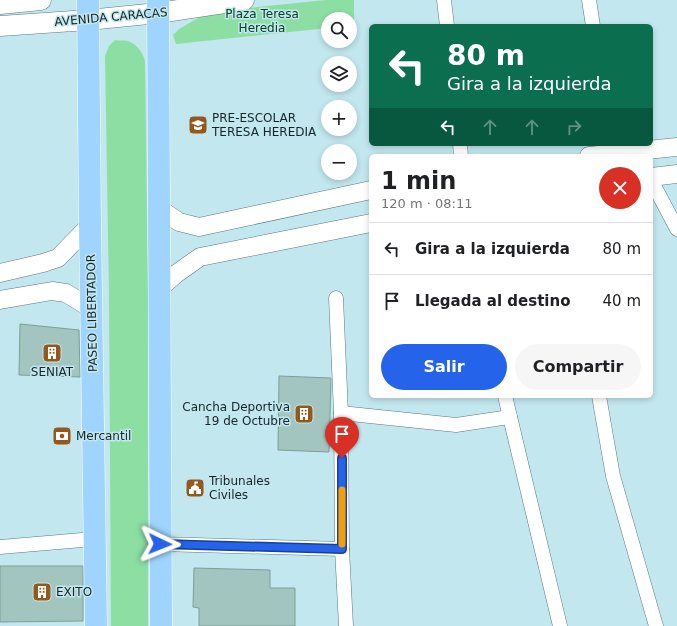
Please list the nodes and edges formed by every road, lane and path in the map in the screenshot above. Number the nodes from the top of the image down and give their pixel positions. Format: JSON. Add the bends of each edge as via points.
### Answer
{"nodes":[{"id":1,"x":41,"y":0,"type":"edge"},
{"id":2,"x":244,"y":0,"type":"edge"},
{"id":3,"x":444,"y":0,"type":"edge"},
{"id":4,"x":589,"y":0,"type":"edge"},
{"id":5,"x":0,"y":4,"type":"edge"},
{"id":6,"x":158,"y":6,"type":"edge"},
{"id":7,"x":88,"y":10,"type":"edge"},
{"id":8,"x":447,"y":24,"type":"edge"},
{"id":9,"x":593,"y":24,"type":"edge"},
{"id":10,"x":0,"y":26,"type":"edge"},
{"id":11,"x":677,"y":147,"type":"edge"},
{"id":12,"x":610,"y":149,"type":"edge"},
{"id":13,"x":595,"y":154,"type":"edge"},
{"id":14,"x":677,"y":174,"type":"edge"},
{"id":15,"x":653,"y":177,"type":"edge"},
{"id":16,"x":653,"y":184,"type":"edge"},
{"id":17,"x":369,"y":190,"type":"edge"},
{"id":18,"x":160,"y":209,"type":"junction"},
{"id":19,"x":369,"y":223,"type":"edge"},
{"id":20,"x":90,"y":226,"type":"junction"},
{"id":21,"x":677,"y":229,"type":"edge"},
{"id":22,"x":0,"y":273,"type":"edge"},
{"id":23,"x":159,"y":289,"type":"junction"},
{"id":24,"x":336,"y":298,"type":"dead end"},
{"id":25,"x":0,"y":300,"type":"edge"},
{"id":26,"x":92,"y":309,"type":"junction"},
{"id":27,"x":505,"y":398,"type":"edge"},
{"id":28,"x":598,"y":398,"type":"edge"},
{"id":29,"x":341,"y":413,"type":"junction"},
{"id":30,"x":510,"y":417,"type":"junction"},
{"id":31,"x":94,"y":539,"type":"junction"},
{"id":32,"x":160,"y":544,"type":"junction"},
{"id":33,"x":0,"y":547,"type":"edge"},
{"id":34,"x":342,"y":549,"type":"junction"},
{"id":35,"x":96,"y":626,"type":"edge"},
{"id":36,"x":161,"y":626,"type":"edge"},
{"id":37,"x":346,"y":626,"type":"edge"},
{"id":38,"x":560,"y":626,"type":"edge"},
{"id":39,"x":656,"y":626,"type":"edge"}],
"edges":[{"from":1,"to":5,"type":"main road"},
{"from":2,"to":6,"type":"main road","name":"AVENIDA CARACAS"},
{"from":3,"to":8,"type":"street"},
{"from":4,"to":9,"type":"street"},
{"from":6,"to":7,"type":"main road","name":"AVENIDA CARACAS"},
{"from":6,"to":18,"type":"main road"},
{"from":7,"to":10,"type":"main road","name":"AVENIDA CARACAS"},
{"from":7,"to":20,"type":"main road","name":"PASEO LIBERTADOR"},
{"from":11,"to":12,"type":"street"},
{"from":12,"to":13,"type":"street"},
{"from":14,"to":15,"type":"street"},
{"from":16,"to":21,"type":"street"},
{"from":17,"to":18,"type":"street","via":[[199,227],[179,222]]},
{"from":18,"to":23,"type":"main road"},
{"from":19,"to":23,"type":"street","via":[[200,257]]},
{"from":20,"to":22,"type":"street","via":[[58,258]]},
{"from":20,"to":26,"type":"main road","name":"PASEO LIBERTADOR"},
{"from":23,"to":32,"type":"main road"},
{"from":24,"to":29,"type":"street"},
{"from":25,"to":26,"type":"street","via":[[52,291],[66,293]]},
{"from":26,"to":31,"type":"main road","name":"PASEO LIBERTADOR"},
{"from":27,"to":30,"type":"street"},
{"from":28,"to":39,"type":"street","via":[[613,476]]},
{"from":29,"to":30,"type":"street","via":[[456,425]]},
{"from":29,"to":34,"type":"street"},
{"from":30,"to":38,"type":"street"},
{"from":31,"to":33,"type":"street"},
{"from":31,"to":35,"type":"main road","name":"PASEO LIBERTADOR"},
{"from":32,"to":34,"type":"street"},
{"from":32,"to":36,"type":"main road"},
{"from":34,"to":37,"type":"street"}]}
